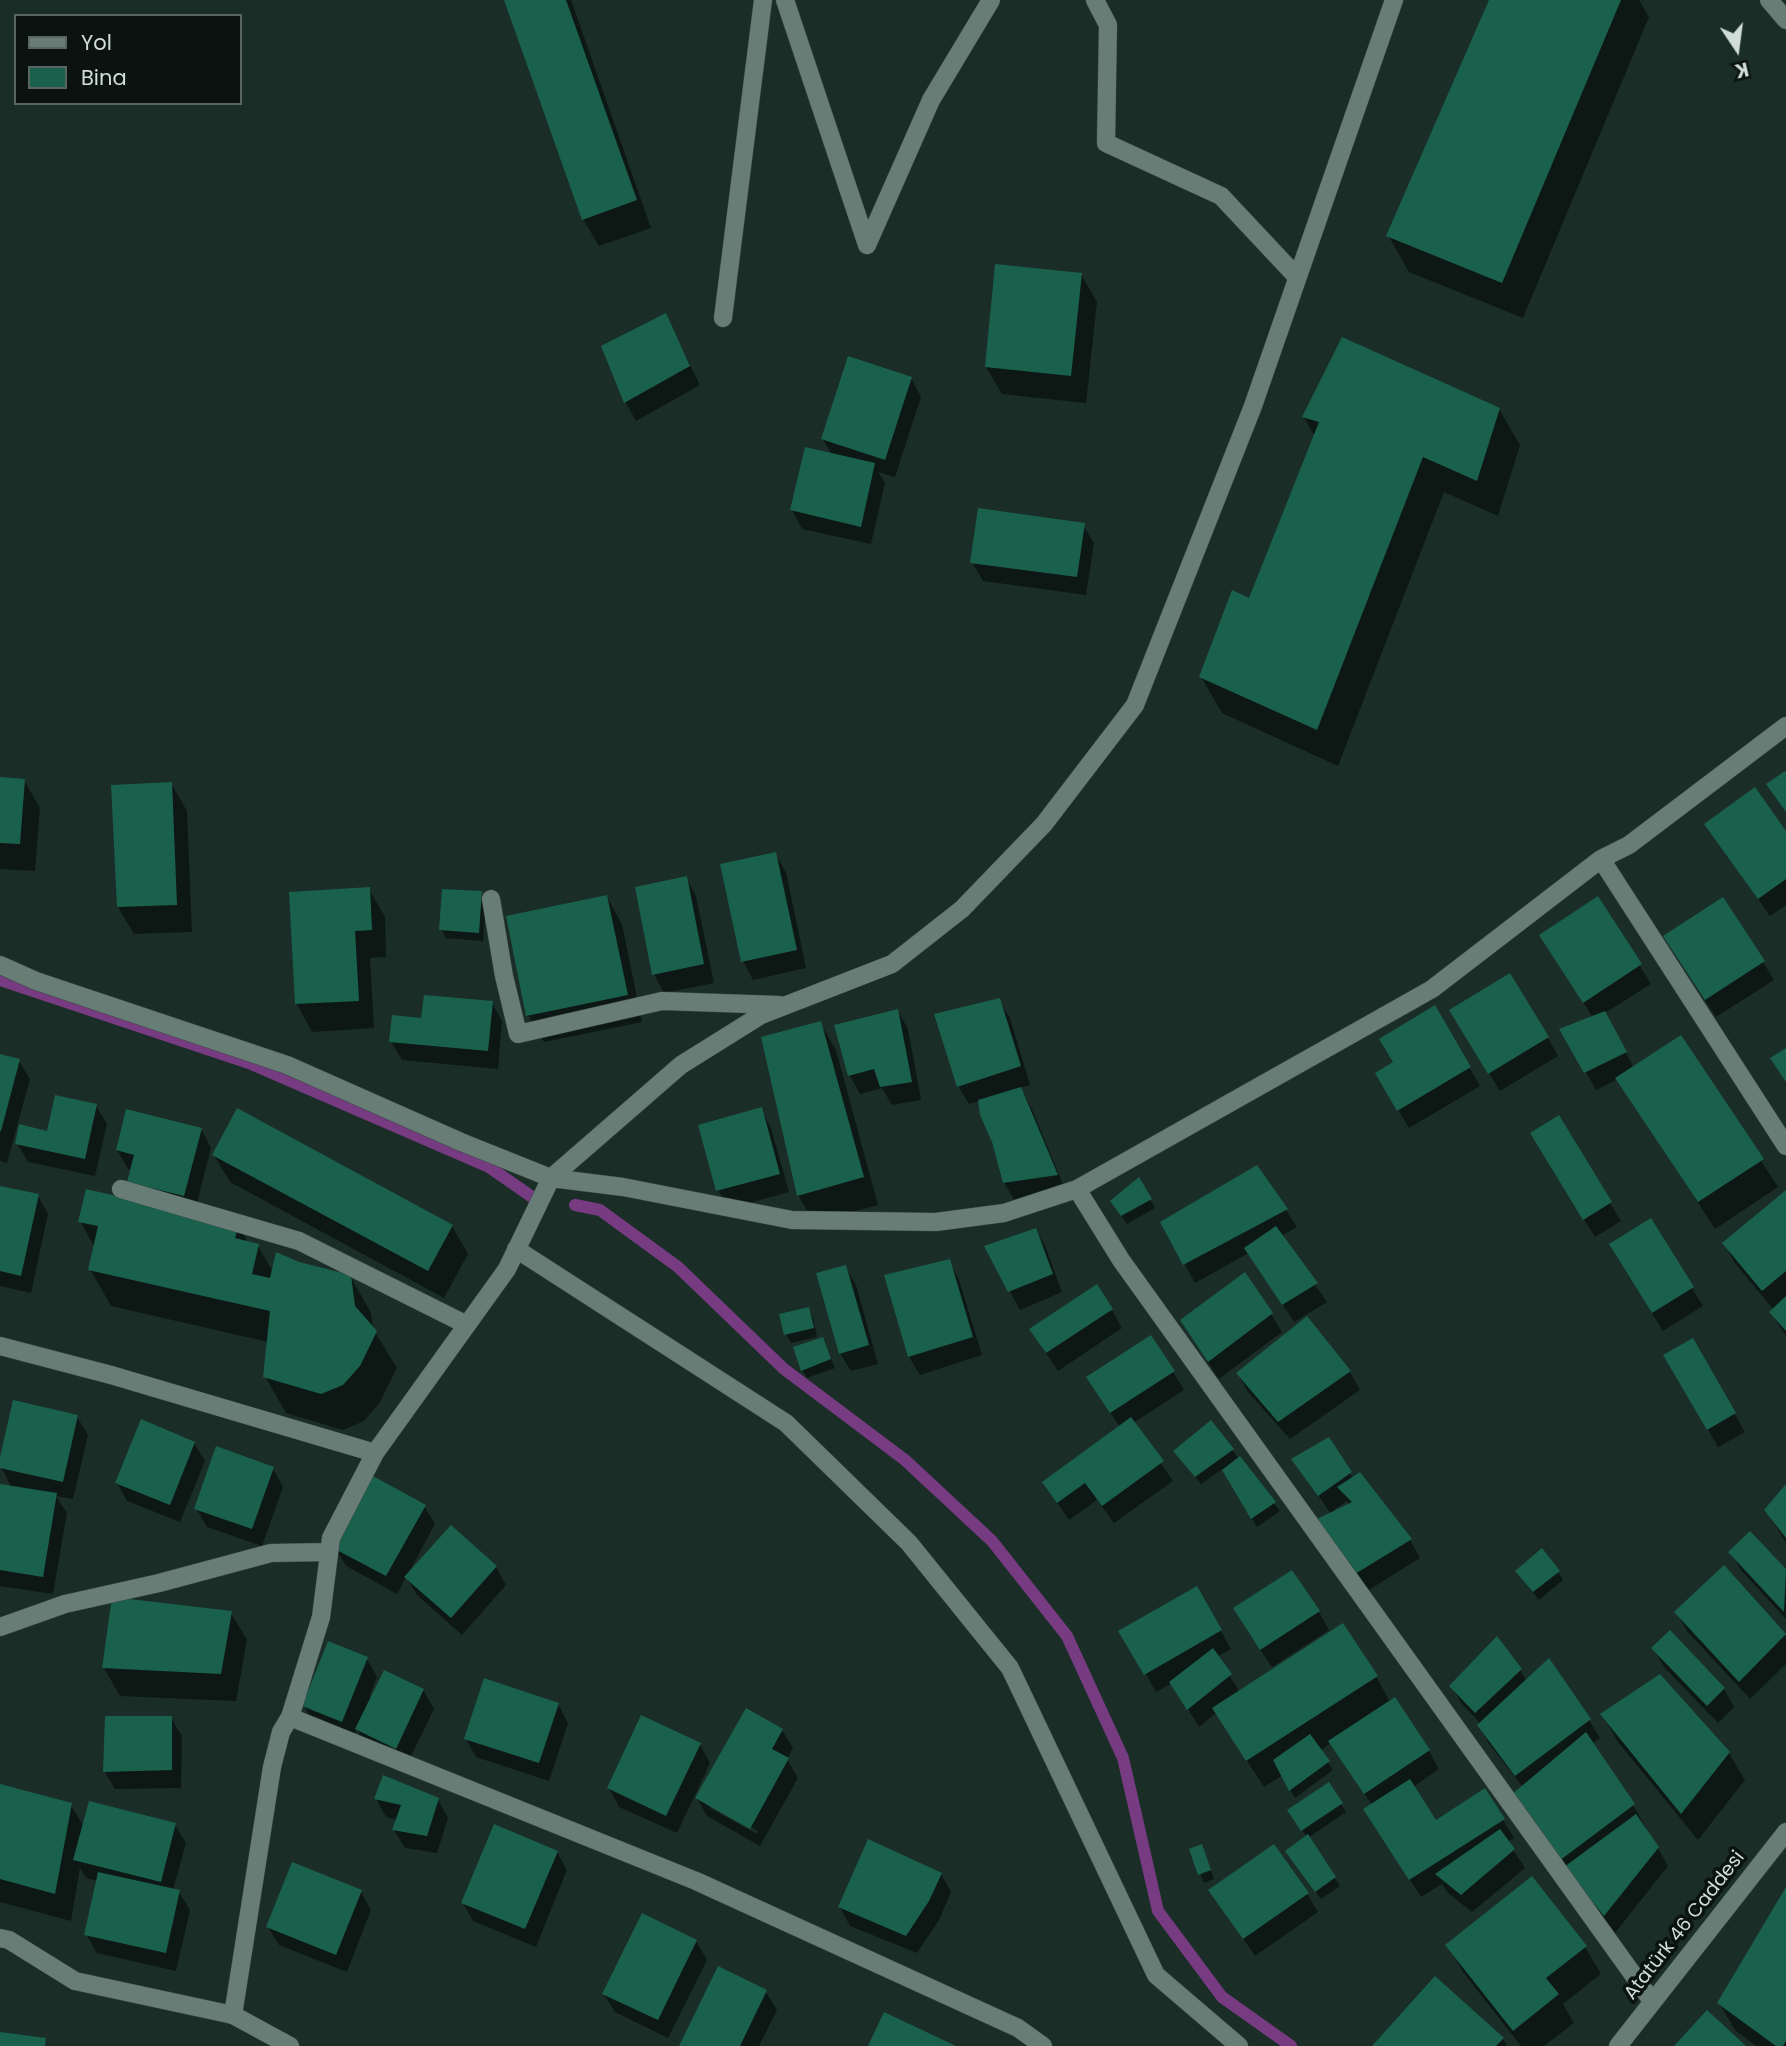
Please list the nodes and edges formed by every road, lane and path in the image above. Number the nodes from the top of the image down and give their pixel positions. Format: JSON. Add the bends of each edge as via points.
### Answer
{"nodes":[{"id":1,"x":763,"y":0,"type":"edge"},
{"id":2,"x":785,"y":0,"type":"edge"},
{"id":3,"x":991,"y":0,"type":"edge"},
{"id":4,"x":1095,"y":0,"type":"edge"},
{"id":5,"x":1394,"y":0,"type":"edge"},
{"id":6,"x":1769,"y":0,"type":"edge"},
{"id":7,"x":1786,"y":20,"type":"edge"},
{"id":8,"x":1297,"y":277,"type":"junction"},
{"id":9,"x":723,"y":318,"type":"dead end"},
{"id":10,"x":1786,"y":726,"type":"edge"},
{"id":11,"x":1601,"y":859,"type":"junction"},
{"id":12,"x":491,"y":899,"type":"dead end"},
{"id":13,"x":0,"y":965,"type":"edge"},
{"id":14,"x":786,"y":1005,"type":"junction"},
{"id":15,"x":1786,"y":1146,"type":"edge"},
{"id":16,"x":551,"y":1178,"type":"junction"},
{"id":17,"x":121,"y":1189,"type":"dead end"},
{"id":18,"x":1077,"y":1189,"type":"junction"},
{"id":19,"x":516,"y":1249,"type":"junction"},
{"id":20,"x":467,"y":1325,"type":"junction"},
{"id":21,"x":0,"y":1346,"type":"edge"},
{"id":22,"x":375,"y":1453,"type":"junction"},
{"id":23,"x":329,"y":1552,"type":"junction"},
{"id":24,"x":0,"y":1627,"type":"edge"},
{"id":25,"x":290,"y":1717,"type":"junction"},
{"id":26,"x":1786,"y":1832,"type":"edge"},
{"id":27,"x":0,"y":1938,"type":"edge"},
{"id":28,"x":1652,"y":2001,"type":"junction"},
{"id":29,"x":233,"y":2014,"type":"junction"},
{"id":30,"x":290,"y":2046,"type":"edge"},
{"id":31,"x":1043,"y":2046,"type":"edge"},
{"id":32,"x":1239,"y":2046,"type":"edge"},
{"id":33,"x":1618,"y":2046,"type":"edge"}],
"edges":[{"from":1,"to":9,"type":"street"},
{"from":2,"to":3,"type":"street","via":[[867,245],[931,100]]},
{"from":4,"to":8,"type":"street","via":[[1108,25],[1106,143],[1221,196]]},
{"from":5,"to":8,"type":"street"},
{"from":6,"to":7,"type":"street"},
{"from":8,"to":14,"type":"street","via":[[1253,406],[1135,705],[1044,824],[962,909],[892,964]]},
{"from":10,"to":11,"type":"street","via":[[1629,845]]},
{"from":11,"to":15,"type":"street"},
{"from":11,"to":18,"type":"street","via":[[1432,989]]},
{"from":12,"to":14,"type":"street","via":[[518,1034],[662,1001]]},
{"from":13,"to":16,"type":"street","via":[[287,1065]]},
{"from":14,"to":16,"type":"street","via":[[761,1015],[681,1065]]},
{"from":16,"to":18,"type":"street","via":[[792,1220],[936,1222],[1004,1213]]},
{"from":16,"to":19,"type":"street"},
{"from":17,"to":20,"type":"street","via":[[299,1241]]},
{"from":18,"to":28,"type":"street","via":[[1121,1260]]},
{"from":19,"to":20,"type":"street"},
{"from":19,"to":32,"type":"street","via":[[786,1423],[909,1543],[1010,1668],[1156,1975]]},
{"from":20,"to":22,"type":"street"},
{"from":21,"to":22,"type":"street"},
{"from":22,"to":23,"type":"street","via":[[331,1538]]},
{"from":23,"to":24,"type":"street","via":[[271,1553],[65,1604]]},
{"from":23,"to":25,"type":"street","via":[[321,1617]]},
{"from":25,"to":29,"type":"street","via":[[272,1766]]},
{"from":25,"to":31,"type":"street","via":[[696,1881],[1018,2028]]},
{"from":26,"to":28,"type":"street","name":"Atatürk 46 Caddesi"},
{"from":27,"to":29,"type":"street","via":[[75,1981]]},
{"from":28,"to":33,"type":"street","name":"Atatürk 46 Caddesi"},
{"from":29,"to":30,"type":"street"}]}
